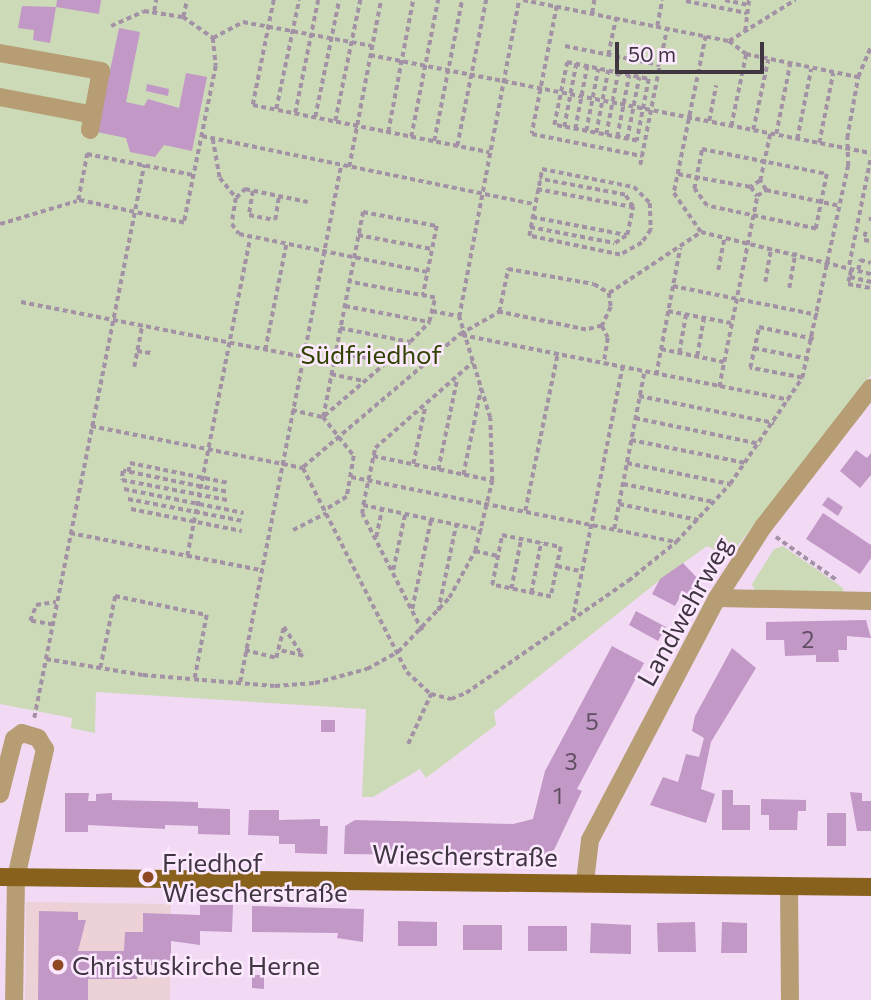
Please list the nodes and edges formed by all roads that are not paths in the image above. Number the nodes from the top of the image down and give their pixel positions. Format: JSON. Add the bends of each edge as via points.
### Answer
{"nodes":[{"id":1,"x":0,"y":53,"type":"edge"},
{"id":2,"x":0,"y":97,"type":"edge"},
{"id":3,"x":871,"y":388,"type":"edge"},
{"id":4,"x":717,"y":598,"type":"junction"},
{"id":5,"x":862,"y":601,"type":"edge"},
{"id":6,"x":0,"y":794,"type":"edge"},
{"id":7,"x":8,"y":878,"type":"edge"},
{"id":8,"x":585,"y":882,"type":"junction"},
{"id":9,"x":789,"y":886,"type":"junction"},
{"id":10,"x":871,"y":887,"type":"edge"},
{"id":11,"x":14,"y":1000,"type":"edge"},
{"id":12,"x":790,"y":1000,"type":"edge"}],
"edges":[{"from":1,"to":2,"type":"street","via":[[101,71],[90,122]]},
{"from":3,"to":4,"type":"street","name":"Landwehrweg","via":[[763,527]]},
{"from":4,"to":5,"type":"street"},
{"from":4,"to":8,"type":"street","name":"Landwehrweg","via":[[590,840]]},
{"from":6,"to":7,"type":"street","via":[[9,748],[22,733],[31,734],[45,749]]},
{"from":7,"to":8,"type":"main road","name":"Wiescherstraße"},
{"from":7,"to":11,"type":"street"},
{"from":8,"to":9,"type":"main road","name":"Wiescherstraße"},
{"from":9,"to":10,"type":"main road","name":"Wiescherstraße"},
{"from":9,"to":12,"type":"street"}]}
